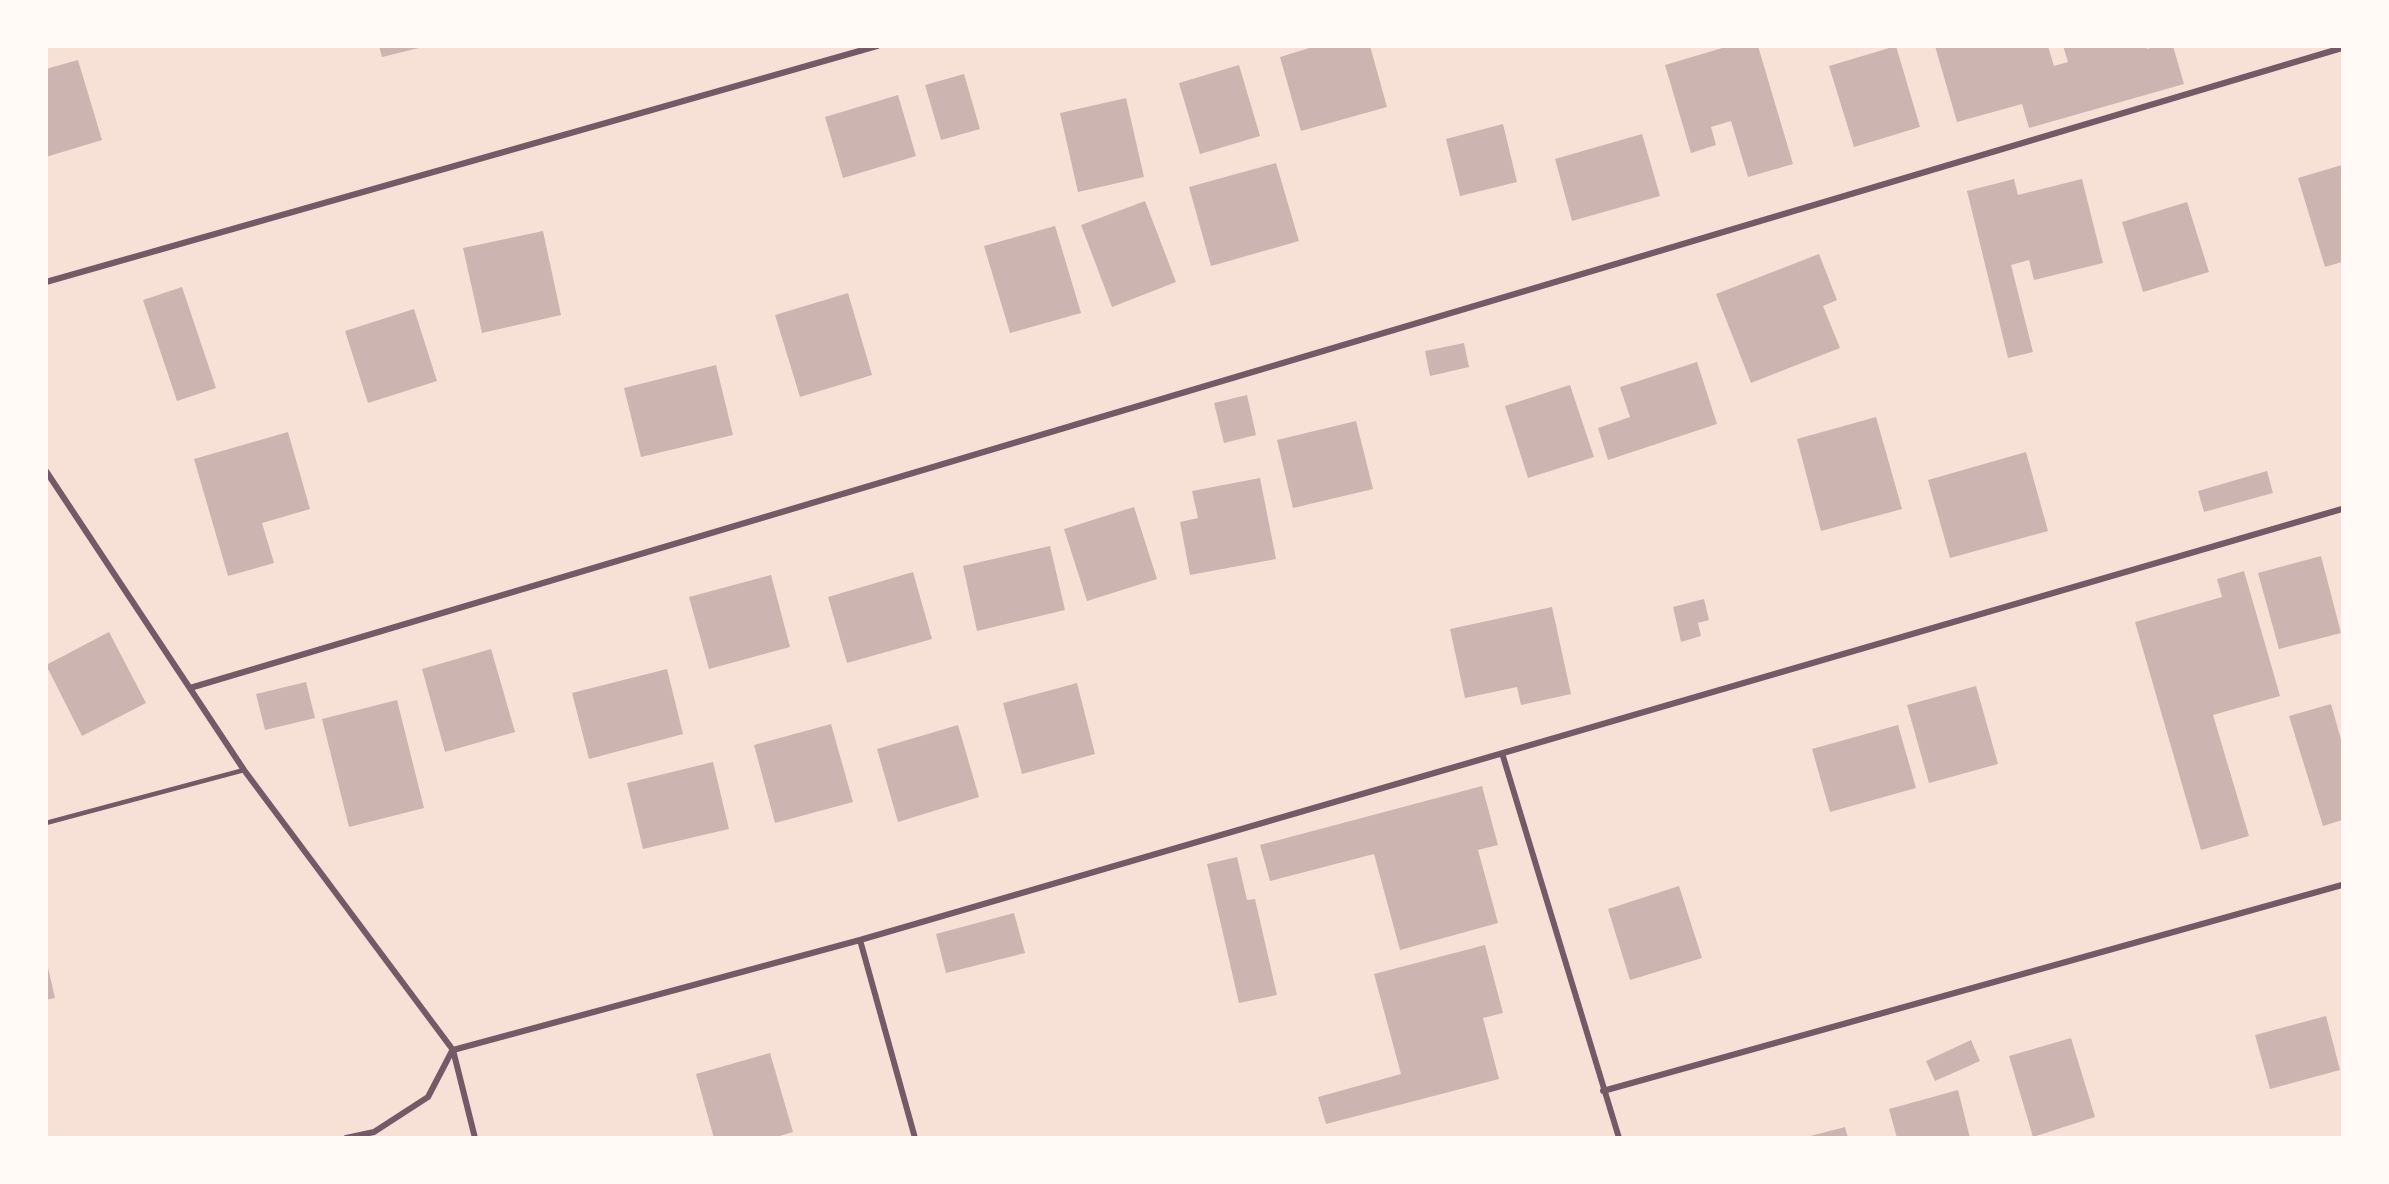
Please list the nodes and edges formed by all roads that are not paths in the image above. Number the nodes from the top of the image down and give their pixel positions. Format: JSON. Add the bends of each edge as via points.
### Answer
{"nodes":[{"id":1,"x":877,"y":46,"type":"edge"},
{"id":2,"x":2343,"y":48,"type":"edge"},
{"id":3,"x":46,"y":282,"type":"edge"},
{"id":4,"x":46,"y":471,"type":"edge"},
{"id":5,"x":2343,"y":509,"type":"edge"},
{"id":6,"x":190,"y":688,"type":"junction"},
{"id":7,"x":1502,"y":753,"type":"junction"},
{"id":8,"x":244,"y":770,"type":"junction"},
{"id":9,"x":46,"y":823,"type":"edge"},
{"id":10,"x":2343,"y":885,"type":"edge"},
{"id":11,"x":860,"y":940,"type":"junction"},
{"id":12,"x":453,"y":1050,"type":"junction"},
{"id":13,"x":1603,"y":1091,"type":"junction"},
{"id":14,"x":346,"y":1137,"type":"edge"},
{"id":15,"x":476,"y":1137,"type":"edge"},
{"id":16,"x":915,"y":1137,"type":"edge"},
{"id":17,"x":1619,"y":1137,"type":"edge"}],
"edges":[{"from":1,"to":3,"type":"street"},
{"from":2,"to":6,"type":"street"},
{"from":4,"to":6,"type":"street"},
{"from":5,"to":7,"type":"street"},
{"from":6,"to":8,"type":"street"},
{"from":7,"to":11,"type":"street"},
{"from":7,"to":13,"type":"street"},
{"from":8,"to":9,"type":"lane"},
{"from":8,"to":12,"type":"street"},
{"from":10,"to":13,"type":"street"},
{"from":11,"to":12,"type":"street"},
{"from":11,"to":16,"type":"street"},
{"from":12,"to":14,"type":"street","via":[[428,1097],[374,1132]]},
{"from":12,"to":15,"type":"street"},
{"from":13,"to":17,"type":"street"}]}
